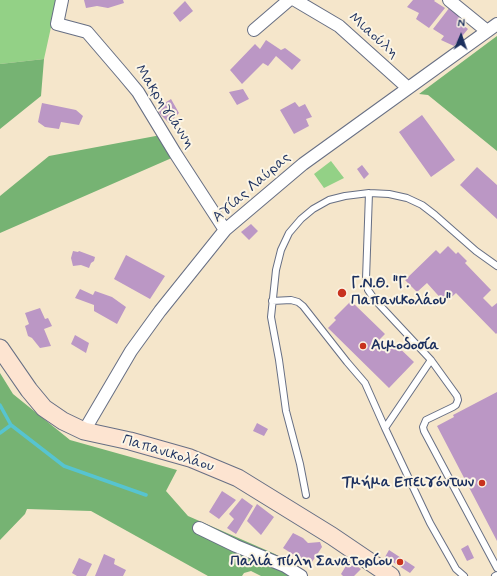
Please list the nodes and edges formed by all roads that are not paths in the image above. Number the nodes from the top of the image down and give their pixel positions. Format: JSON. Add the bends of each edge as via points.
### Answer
{"nodes":[{"id":1,"x":62,"y":0,"type":"edge"},
{"id":2,"x":289,"y":0,"type":"edge"},
{"id":3,"x":295,"y":0,"type":"edge"},
{"id":4,"x":449,"y":0,"type":"edge"},
{"id":5,"x":492,"y":27,"type":"edge"},
{"id":6,"x":254,"y":30,"type":"dead end"},
{"id":7,"x":408,"y":88,"type":"junction"},
{"id":8,"x":369,"y":193,"type":"junction"},
{"id":9,"x":225,"y":230,"type":"junction"},
{"id":10,"x":497,"y":266,"type":"edge"},
{"id":11,"x":272,"y":301,"type":"junction"},
{"id":12,"x":0,"y":348,"type":"edge"},
{"id":13,"x":431,"y":360,"type":"junction"},
{"id":14,"x":385,"y":428,"type":"junction"},
{"id":15,"x":84,"y":431,"type":"junction"},
{"id":16,"x":306,"y":495,"type":"dead end"},
{"id":17,"x":199,"y":528,"type":"dead end"},
{"id":18,"x":497,"y":568,"type":"edge"},
{"id":19,"x":301,"y":576,"type":"edge"},
{"id":20,"x":391,"y":576,"type":"edge"},
{"id":21,"x":464,"y":576,"type":"edge"}],
"edges":[{"from":1,"to":9,"type":"street","name":"Μακρηγιάννη","via":[[57,24],[87,32],[138,92]]},
{"from":2,"to":6,"type":"street"},
{"from":3,"to":7,"type":"street","name":"Μιαούλη","via":[[339,26]]},
{"from":4,"to":5,"type":"street"},
{"from":5,"to":7,"type":"street","name":"Αγίας Λαύρας"},
{"from":7,"to":9,"type":"street","name":"Αγίας Λαύρας","via":[[303,164]]},
{"from":8,"to":10,"type":"lane","via":[[407,198],[422,206]]},
{"from":8,"to":11,"type":"lane","via":[[329,200],[301,219],[289,233],[281,250]]},
{"from":8,"to":13,"type":"lane","via":[[366,280],[368,290]]},
{"from":9,"to":15,"type":"street","name":"Αγίας Λαύρας","via":[[131,351]]},
{"from":11,"to":14,"type":"lane","via":[[291,300],[303,306],[365,383]]},
{"from":11,"to":16,"type":"lane","via":[[271,317],[286,411]]},
{"from":12,"to":15,"type":"main road","name":"Παπανικολάου","via":[[44,408]]},
{"from":13,"to":14,"type":"lane"},
{"from":13,"to":18,"type":"lane","via":[[458,400],[453,407],[426,420],[424,431]]},
{"from":14,"to":21,"type":"lane","via":[[430,523],[451,560]]},
{"from":15,"to":20,"type":"main road","name":"Παπανικολάου","via":[[190,458],[238,478]]},
{"from":17,"to":19,"type":"street","via":[[285,566]]}]}
